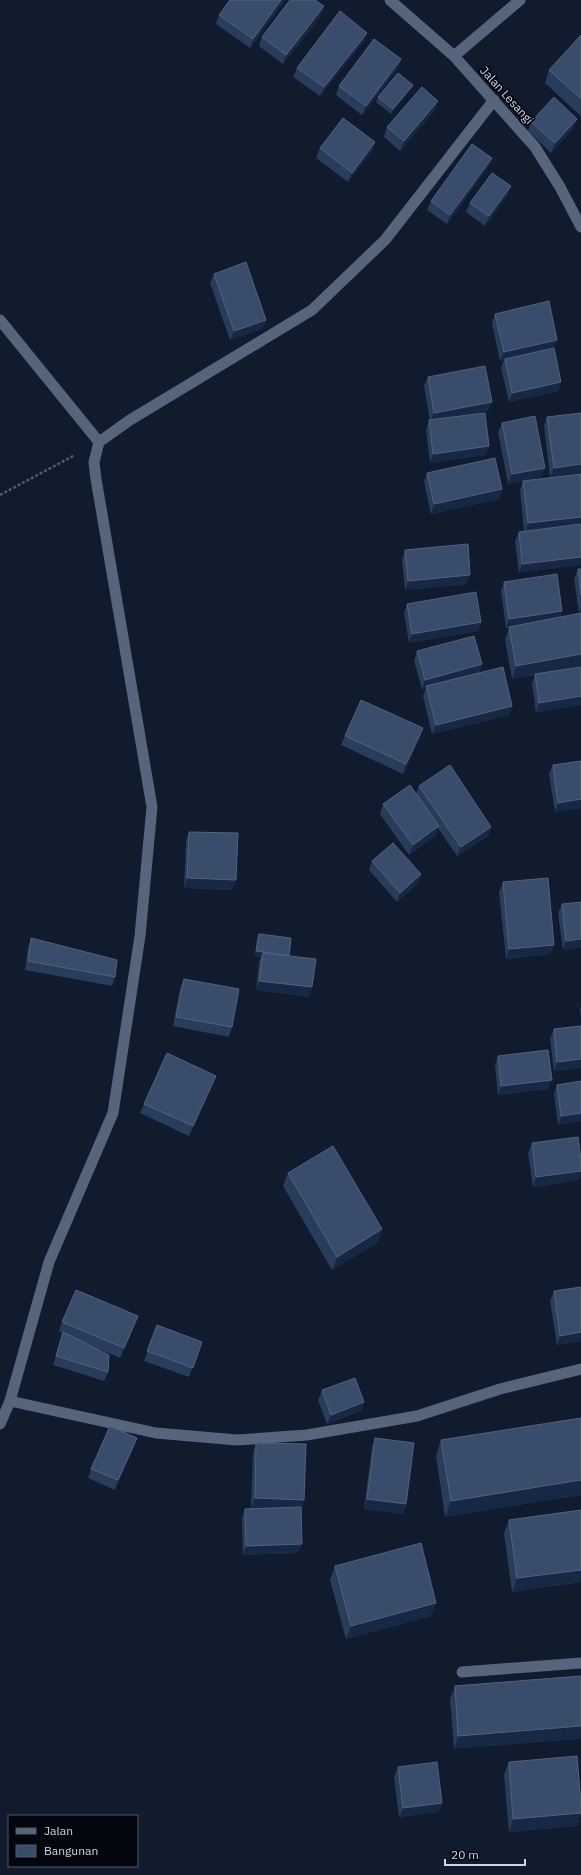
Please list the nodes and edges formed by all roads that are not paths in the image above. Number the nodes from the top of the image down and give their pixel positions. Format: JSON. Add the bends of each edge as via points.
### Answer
{"nodes":[{"id":1,"x":390,"y":0,"type":"edge"},
{"id":2,"x":520,"y":0,"type":"edge"},
{"id":3,"x":454,"y":56,"type":"junction"},
{"id":4,"x":494,"y":100,"type":"junction"},
{"id":5,"x":581,"y":227,"type":"edge"},
{"id":6,"x":0,"y":320,"type":"edge"},
{"id":7,"x":99,"y":442,"type":"junction"},
{"id":8,"x":581,"y":1370,"type":"edge"},
{"id":9,"x":10,"y":1401,"type":"junction"},
{"id":10,"x":0,"y":1424,"type":"edge"},
{"id":11,"x":581,"y":1663,"type":"edge"},
{"id":12,"x":462,"y":1672,"type":"dead end"}],
"edges":[{"from":1,"to":3,"type":"street","name":"Jalan Lesangi"},
{"from":2,"to":3,"type":"street"},
{"from":3,"to":4,"type":"street","name":"Jalan Lesangi"},
{"from":4,"to":5,"type":"street","name":"Jalan Lesangi","via":[[535,147]]},
{"from":4,"to":7,"type":"street","via":[[385,240],[312,310],[130,420]]},
{"from":6,"to":7,"type":"street"},
{"from":7,"to":9,"type":"street","via":[[94,462],[96,479],[152,807],[140,936],[113,1113],[49,1262]]},
{"from":8,"to":9,"type":"street","via":[[500,1389],[416,1416],[307,1435],[238,1440],[156,1433]]},
{"from":9,"to":10,"type":"street"},
{"from":11,"to":12,"type":"street"}]}
